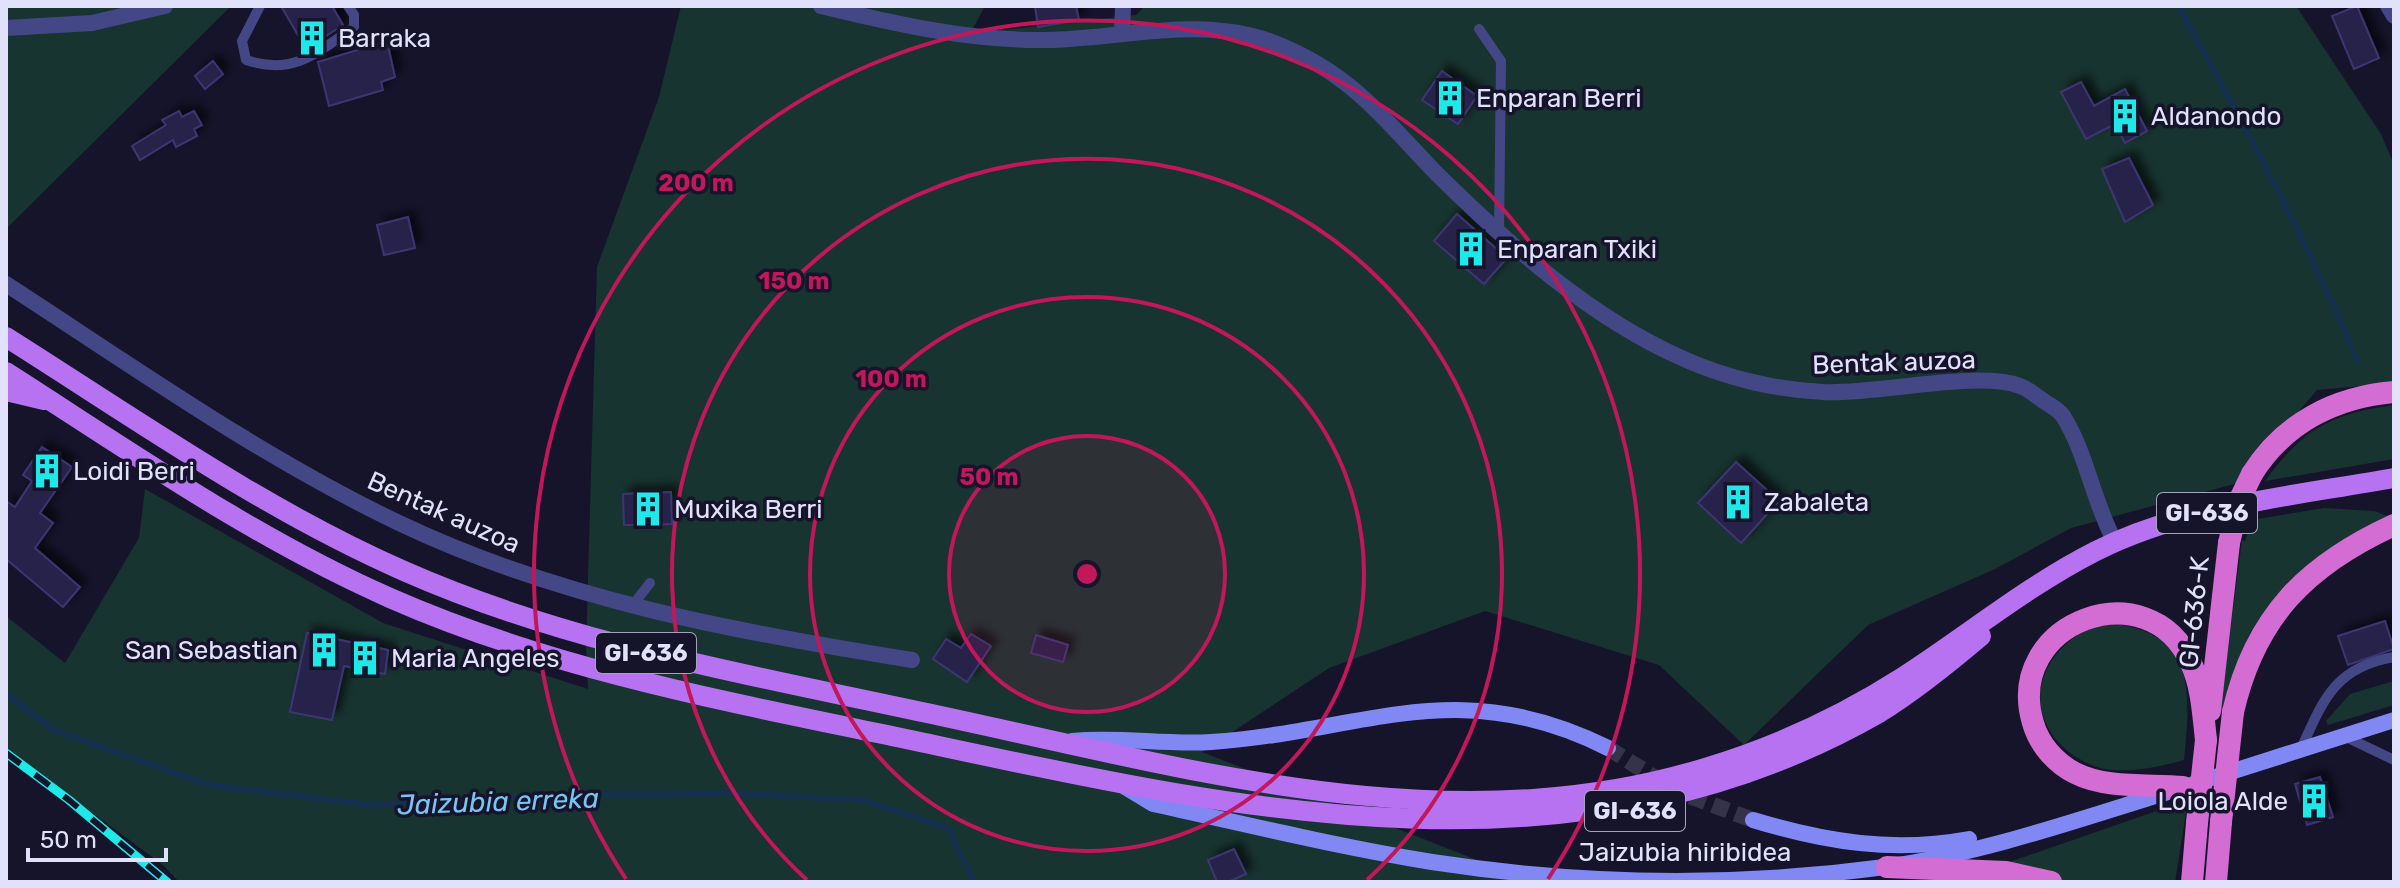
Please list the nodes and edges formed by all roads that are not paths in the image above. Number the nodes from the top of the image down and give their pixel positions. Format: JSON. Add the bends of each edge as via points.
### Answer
{"nodes":[{"id":1,"x":165,"y":6,"type":"edge"},
{"id":2,"x":260,"y":6,"type":"edge"},
{"id":3,"x":348,"y":6,"type":"edge"},
{"id":4,"x":821,"y":6,"type":"edge"},
{"id":5,"x":1123,"y":6,"type":"edge"},
{"id":6,"x":2388,"y":6,"type":"edge"},
{"id":7,"x":2394,"y":15,"type":"edge"},
{"id":8,"x":6,"y":28,"type":"edge"},
{"id":9,"x":1479,"y":29,"type":"dead end"},
{"id":10,"x":1122,"y":32,"type":"junction"},
{"id":11,"x":1499,"y":232,"type":"junction"},
{"id":12,"x":6,"y":284,"type":"edge"},
{"id":13,"x":6,"y":337,"type":"edge"},
{"id":14,"x":6,"y":372,"type":"edge"},
{"id":15,"x":6,"y":391,"type":"edge"},
{"id":16,"x":2394,"y":392,"type":"edge"},
{"id":17,"x":52,"y":401,"type":"junction"},
{"id":18,"x":2394,"y":478,"type":"edge"},
{"id":19,"x":2394,"y":525,"type":"edge"},
{"id":20,"x":2115,"y":542,"type":"junction"},
{"id":21,"x":2079,"y":560,"type":"junction"},
{"id":22,"x":650,"y":583,"type":"dead end"},
{"id":23,"x":631,"y":606,"type":"junction"},
{"id":24,"x":2394,"y":657,"type":"edge"},
{"id":25,"x":912,"y":660,"type":"dead end"},
{"id":26,"x":2394,"y":720,"type":"edge"},
{"id":27,"x":2344,"y":736,"type":"junction"},
{"id":28,"x":2206,"y":740,"type":"junction"},
{"id":29,"x":1063,"y":741,"type":"junction"},
{"id":30,"x":1608,"y":748,"type":"tunnel mouth"},
{"id":31,"x":2301,"y":749,"type":"junction"},
{"id":32,"x":2394,"y":760,"type":"edge"},
{"id":33,"x":1123,"y":786,"type":"junction"},
{"id":34,"x":2183,"y":787,"type":"junction"},
{"id":35,"x":2108,"y":810,"type":"junction"},
{"id":36,"x":1753,"y":820,"type":"tunnel mouth"},
{"id":37,"x":1878,"y":868,"type":"junction"},
{"id":38,"x":1529,"y":874,"type":"junction"},
{"id":39,"x":1557,"y":882,"type":"edge"},
{"id":40,"x":1856,"y":882,"type":"edge"},
{"id":41,"x":2051,"y":882,"type":"edge"},
{"id":42,"x":2192,"y":882,"type":"edge"},
{"id":43,"x":2216,"y":882,"type":"edge"}],
"edges":[{"from":1,"to":8,"type":"street","via":[[92,23]]},
{"from":2,"to":3,"type":"lane","via":[[242,41],[246,60],[287,67],[354,27]]},
{"from":4,"to":10,"type":"street","name":"Bentak auzoa","via":[[943,33],[1046,40]]},
{"from":5,"to":10,"type":"street"},
{"from":6,"to":7,"type":"street"},
{"from":9,"to":11,"type":"lane","via":[[1501,61]]},
{"from":10,"to":11,"type":"street","name":"Bentak auzoa","via":[[1225,33],[1268,41],[1312,60],[1355,87]]},
{"from":11,"to":20,"type":"street","name":"Bentak auzoa","via":[[1613,319],[1683,359],[1747,381],[1822,392],[1968,381],[2019,385],[2061,413]]},
{"from":12,"to":23,"type":"street","name":"Bentak auzoa","via":[[237,433],[400,523],[547,581]]},
{"from":13,"to":29,"type":"main road","number":"GI-636","via":[[288,513],[450,591],[660,656]]},
{"from":14,"to":17,"type":"main road","number":"GI-636"},
{"from":15,"to":17,"type":"main road"},
{"from":16,"to":28,"type":"highway","name":"GI-636-K","bridge":true,"via":[[2323,409],[2287,432],[2252,474],[2229,543]]},
{"from":17,"to":33,"type":"main road","number":"GI-636","via":[[286,547],[388,597],[493,639],[655,686]]},
{"from":18,"to":20,"type":"main road","number":"GI-636","via":[[2219,510]]},
{"from":19,"to":43,"type":"highway","name":"GI-636-K","bridge":true,"via":[[2324,563],[2288,597],[2253,650],[2233,712]]},
{"from":20,"to":21,"type":"main road","number":"GI-636"},
{"from":21,"to":29,"type":"main road","number":"GI-636","via":[[1904,677],[1828,719],[1748,753],[1622,788],[1521,801],[1404,801],[1184,768]]},
{"from":21,"to":33,"type":"main road","number":"GI-636","via":[[1875,716],[1755,775],[1640,810],[1536,826],[1446,829],[1327,818]]},
{"from":22,"to":23,"type":"lane"},
{"from":23,"to":25,"type":"street","name":"Bentak auzoa","via":[[775,638]]},
{"from":24,"to":31,"type":"lane","via":[[2341,677]]},
{"from":26,"to":27,"type":"main road","name":"Jaizubia hiribidea"},
{"from":27,"to":31,"type":"main road","name":"Jaizubia hiribidea"},
{"from":27,"to":32,"type":"lane"},
{"from":28,"to":34,"type":"highway","via":[[2192,663],[2174,638],[2149,620],[2119,613],[2088,617],[2061,631],[2041,654],[2030,682],[2030,713],[2041,742],[2061,765],[2103,782]]},
{"from":28,"to":42,"type":"highway","name":"GI-636-K","bridge":true},
{"from":29,"to":30,"type":"main road","via":[[1211,742],[1397,712],[1465,709],[1544,721]]},
{"from":31,"to":34,"type":"main road","name":"Jaizubia hiribidea"},
{"from":33,"to":38,"type":"main road","name":"Jaizubia hiribidea","via":[[1153,804],[1333,844]]},
{"from":34,"to":35,"type":"main road","name":"Jaizubia hiribidea"},
{"from":35,"to":36,"type":"main road","name":"Jaizubia hiribidea","via":[[1911,847],[1828,841]]},
{"from":35,"to":37,"type":"main road","name":"Jaizubia hiribidea","via":[[2021,838]]},
{"from":37,"to":38,"type":"main road","name":"Jaizubia hiribidea","via":[[1685,881]]},
{"from":37,"to":40,"type":"street"},
{"from":37,"to":41,"type":"highway","via":[[1994,871]]},
{"from":38,"to":39,"type":"street"}]}
